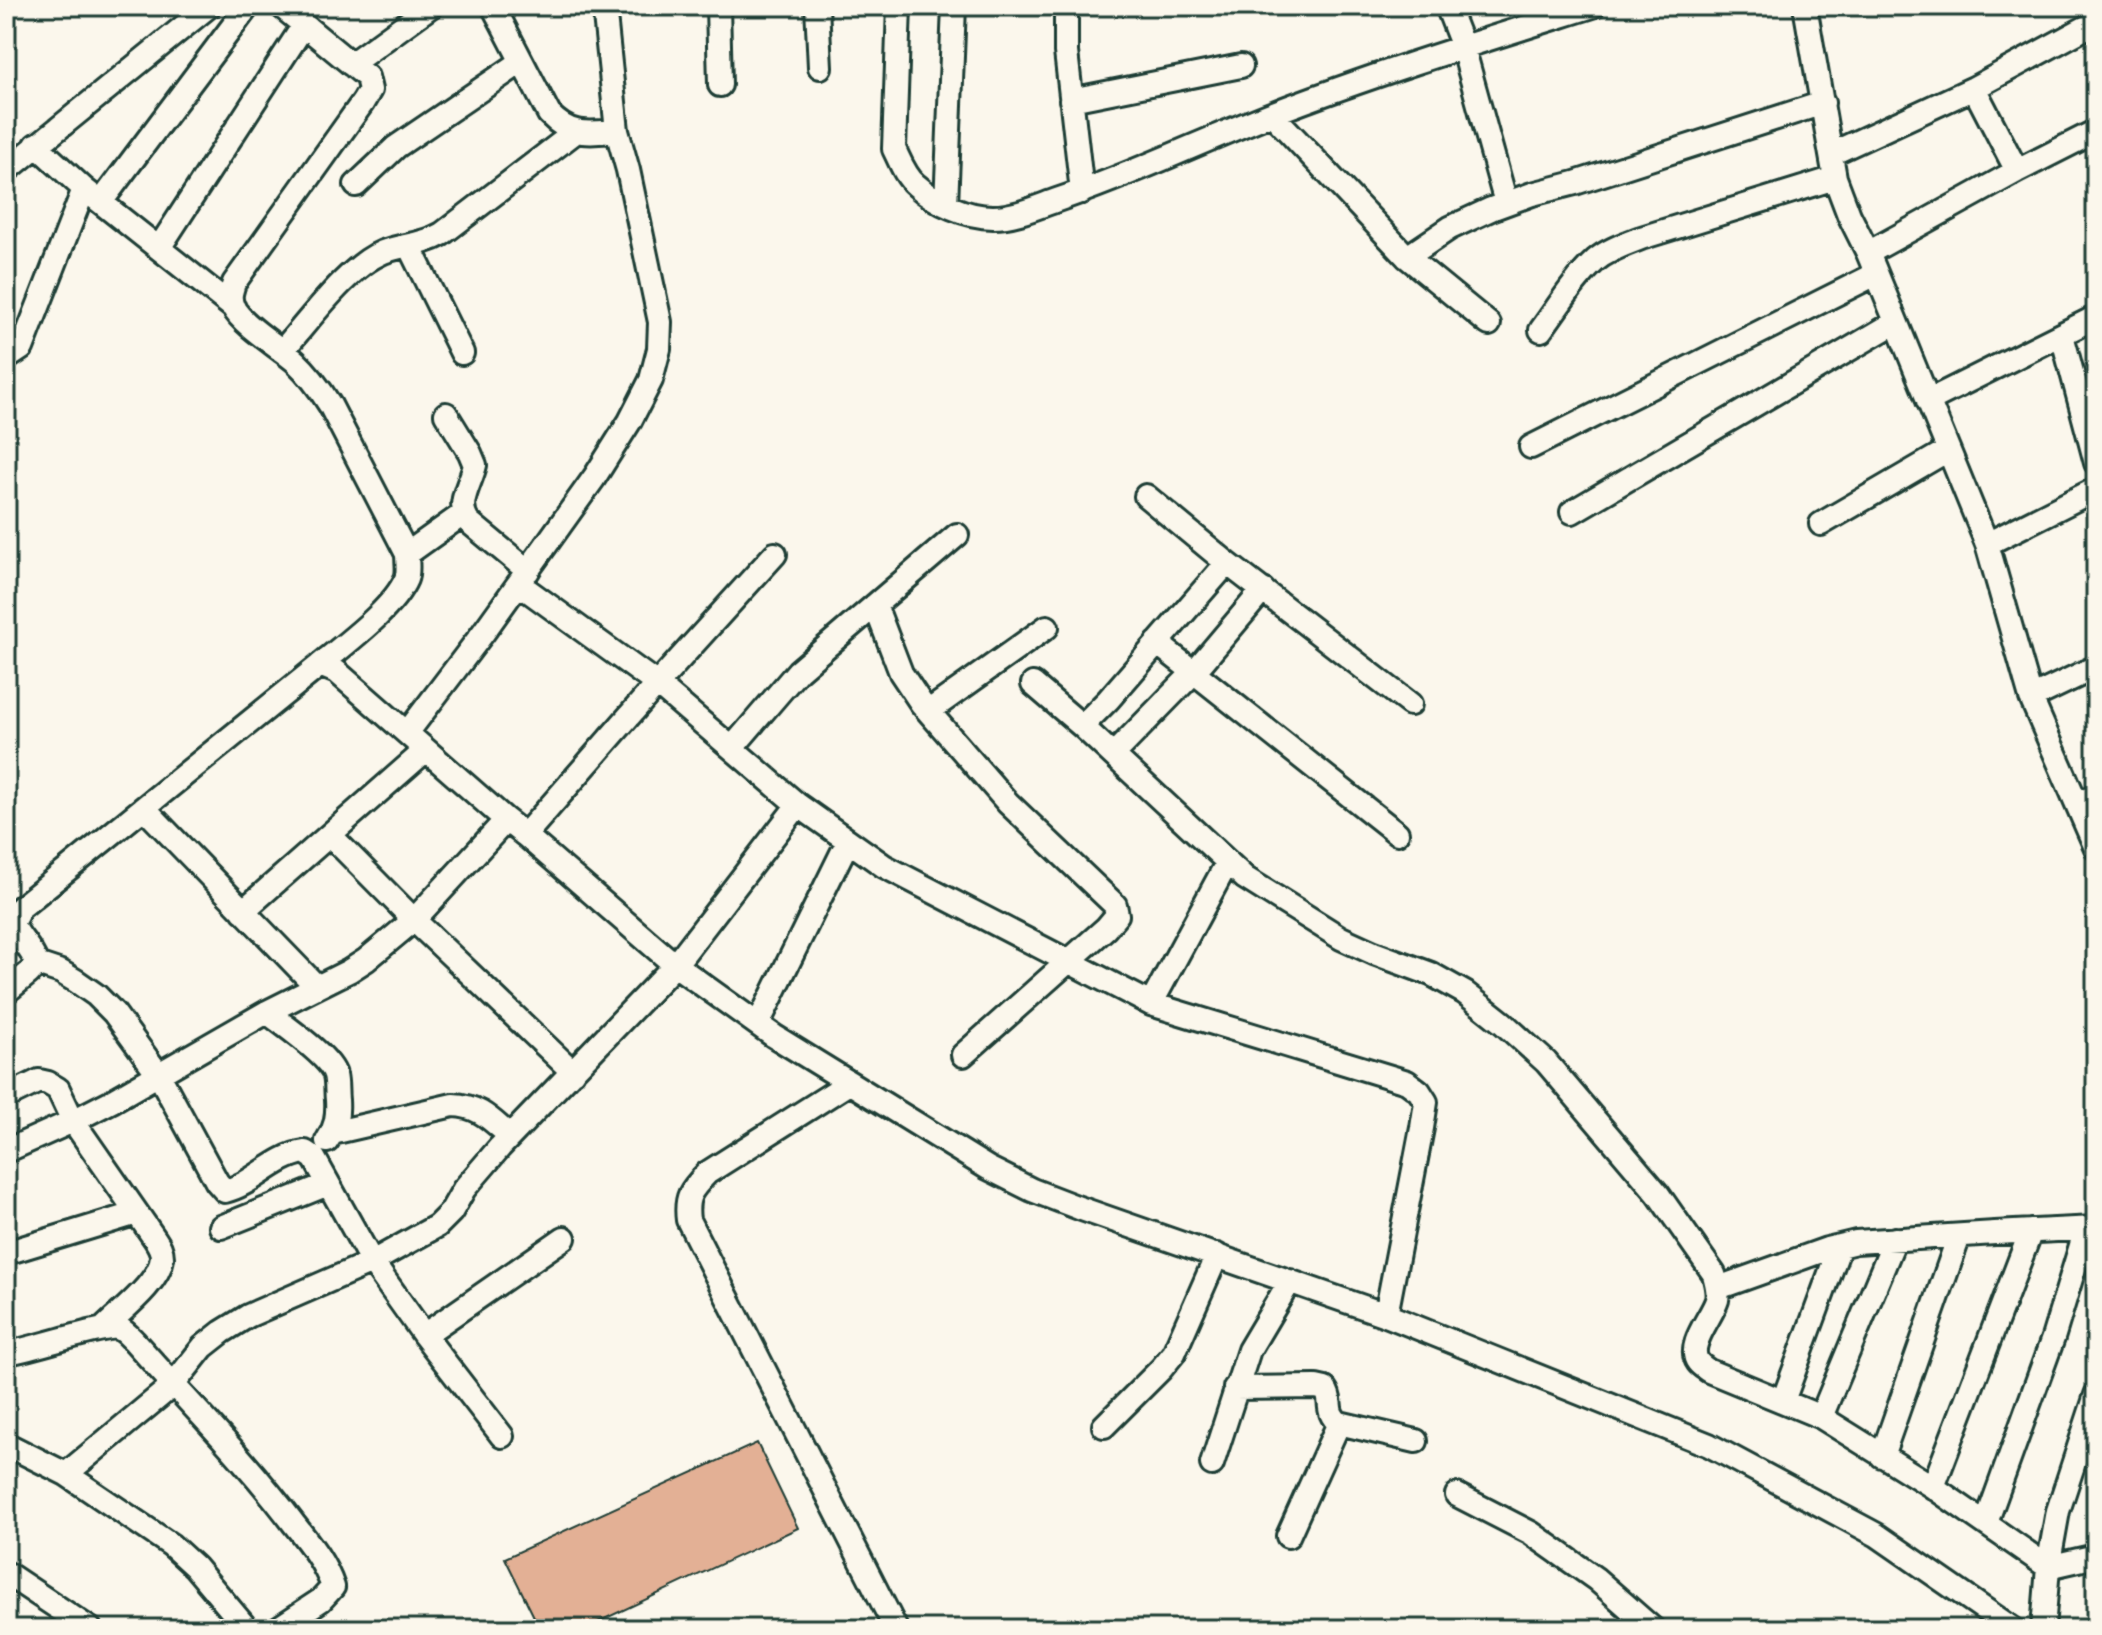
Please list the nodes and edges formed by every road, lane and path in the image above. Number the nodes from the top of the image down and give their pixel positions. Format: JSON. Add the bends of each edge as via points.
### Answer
{"nodes":[{"id":1,"x":209,"y":6,"type":"edge"},
{"id":2,"x":248,"y":6,"type":"edge"},
{"id":3,"x":281,"y":6,"type":"edge"},
{"id":4,"x":431,"y":6,"type":"edge"},
{"id":5,"x":493,"y":6,"type":"edge"},
{"id":6,"x":604,"y":6,"type":"edge"},
{"id":7,"x":718,"y":6,"type":"edge"},
{"id":8,"x":817,"y":6,"type":"edge"},
{"id":9,"x":899,"y":6,"type":"edge"},
{"id":10,"x":954,"y":6,"type":"edge"},
{"id":11,"x":1066,"y":6,"type":"edge"},
{"id":12,"x":1447,"y":6,"type":"edge"},
{"id":13,"x":1593,"y":6,"type":"edge"},
{"id":14,"x":1805,"y":6,"type":"edge"},
{"id":15,"x":1560,"y":11,"type":"edge"},
{"id":16,"x":2096,"y":22,"type":"edge"},
{"id":17,"x":304,"y":25,"type":"junction"},
{"id":18,"x":1463,"y":47,"type":"junction"},
{"id":19,"x":521,"y":62,"type":"junction"},
{"id":20,"x":351,"y":64,"type":"junction"},
{"id":21,"x":1241,"y":66,"type":"dead end"},
{"id":22,"x":820,"y":67,"type":"dead end"},
{"id":23,"x":720,"y":85,"type":"dead end"},
{"id":24,"x":1974,"y":88,"type":"junction"},
{"id":25,"x":1071,"y":100,"type":"junction"},
{"id":26,"x":1823,"y":103,"type":"junction"},
{"id":27,"x":1272,"y":114,"type":"junction"},
{"id":28,"x":617,"y":131,"type":"junction"},
{"id":29,"x":2096,"y":131,"type":"edge"},
{"id":30,"x":574,"y":133,"type":"junction"},
{"id":31,"x":36,"y":145,"type":"junction"},
{"id":32,"x":1831,"y":154,"type":"junction"},
{"id":33,"x":6,"y":171,"type":"edge"},
{"id":34,"x":2017,"y":171,"type":"junction"},
{"id":35,"x":1835,"y":178,"type":"junction"},
{"id":36,"x":356,"y":185,"type":"dead end"},
{"id":37,"x":1082,"y":192,"type":"junction"},
{"id":38,"x":93,"y":196,"type":"junction"},
{"id":39,"x":1506,"y":203,"type":"junction"},
{"id":40,"x":946,"y":205,"type":"junction"},
{"id":41,"x":409,"y":246,"type":"junction"},
{"id":42,"x":159,"y":248,"type":"junction"},
{"id":43,"x":1407,"y":257,"type":"junction"},
{"id":44,"x":1872,"y":263,"type":"junction"},
{"id":45,"x":234,"y":308,"type":"junction"},
{"id":46,"x":2096,"y":317,"type":"edge"},
{"id":47,"x":1896,"y":322,"type":"junction"},
{"id":48,"x":1489,"y":324,"type":"dead end"},
{"id":49,"x":1541,"y":330,"type":"dead end"},
{"id":50,"x":2062,"y":335,"type":"junction"},
{"id":51,"x":282,"y":351,"type":"junction"},
{"id":52,"x":462,"y":353,"type":"dead end"},
{"id":53,"x":6,"y":356,"type":"edge"},
{"id":54,"x":1928,"y":401,"type":"junction"},
{"id":55,"x":446,"y":414,"type":"dead end"},
{"id":56,"x":1531,"y":447,"type":"dead end"},
{"id":57,"x":1948,"y":450,"type":"junction"},
{"id":58,"x":2096,"y":463,"type":"edge"},
{"id":59,"x":2096,"y":489,"type":"edge"},
{"id":60,"x":1146,"y":496,"type":"dead end"},
{"id":61,"x":1572,"y":512,"type":"dead end"},
{"id":62,"x":463,"y":514,"type":"junction"},
{"id":63,"x":1821,"y":524,"type":"dead end"},
{"id":64,"x":957,"y":535,"type":"dead end"},
{"id":65,"x":1987,"y":544,"type":"junction"},
{"id":66,"x":407,"y":554,"type":"junction"},
{"id":67,"x":775,"y":554,"type":"dead end"},
{"id":68,"x":1227,"y":563,"type":"junction"},
{"id":69,"x":523,"y":577,"type":"junction"},
{"id":70,"x":1263,"y":590,"type":"junction"},
{"id":71,"x":875,"y":605,"type":"junction"},
{"id":72,"x":1047,"y":627,"type":"dead end"},
{"id":73,"x":1157,"y":643,"type":"junction"},
{"id":74,"x":320,"y":665,"type":"junction"},
{"id":75,"x":2096,"y":667,"type":"edge"},
{"id":76,"x":1194,"y":672,"type":"junction"},
{"id":77,"x":657,"y":684,"type":"junction"},
{"id":78,"x":1033,"y":684,"type":"dead end"},
{"id":79,"x":2031,"y":698,"type":"junction"},
{"id":80,"x":1410,"y":704,"type":"dead end"},
{"id":81,"x":929,"y":711,"type":"junction"},
{"id":82,"x":1082,"y":726,"type":"junction"},
{"id":83,"x":407,"y":733,"type":"junction"},
{"id":84,"x":732,"y":748,"type":"junction"},
{"id":85,"x":426,"y":750,"type":"junction"},
{"id":86,"x":1113,"y":755,"type":"junction"},
{"id":87,"x":2087,"y":800,"type":"edge"},
{"id":88,"x":798,"y":805,"type":"junction"},
{"id":89,"x":144,"y":808,"type":"junction"},
{"id":90,"x":506,"y":820,"type":"junction"},
{"id":91,"x":1397,"y":833,"type":"dead end"},
{"id":92,"x":330,"y":835,"type":"junction"},
{"id":93,"x":525,"y":835,"type":"junction"},
{"id":94,"x":848,"y":841,"type":"junction"},
{"id":95,"x":2096,"y":848,"type":"edge"},
{"id":96,"x":1227,"y":863,"type":"junction"},
{"id":97,"x":243,"y":911,"type":"junction"},
{"id":98,"x":414,"y":920,"type":"junction"},
{"id":99,"x":1067,"y":962,"type":"junction"},
{"id":100,"x":37,"y":964,"type":"junction"},
{"id":101,"x":675,"y":965,"type":"junction"},
{"id":102,"x":316,"y":986,"type":"junction"},
{"id":103,"x":6,"y":992,"type":"edge"},
{"id":104,"x":1151,"y":1004,"type":"junction"},
{"id":105,"x":267,"y":1012,"type":"junction"},
{"id":106,"x":758,"y":1024,"type":"junction"},
{"id":107,"x":963,"y":1055,"type":"dead end"},
{"id":108,"x":573,"y":1072,"type":"junction"},
{"id":109,"x":159,"y":1075,"type":"junction"},
{"id":110,"x":849,"y":1083,"type":"junction"},
{"id":111,"x":6,"y":1097,"type":"edge"},
{"id":112,"x":73,"y":1121,"type":"junction"},
{"id":113,"x":332,"y":1133,"type":"junction"},
{"id":114,"x":510,"y":1136,"type":"junction"},
{"id":115,"x":6,"y":1151,"type":"edge"},
{"id":116,"x":314,"y":1158,"type":"junction"},
{"id":117,"x":328,"y":1184,"type":"junction"},
{"id":118,"x":137,"y":1213,"type":"junction"},
{"id":119,"x":221,"y":1227,"type":"dead end"},
{"id":120,"x":2091,"y":1228,"type":"edge"},
{"id":121,"x":2031,"y":1231,"type":"junction"},
{"id":122,"x":1959,"y":1236,"type":"junction"},
{"id":123,"x":564,"y":1238,"type":"dead end"},
{"id":124,"x":1895,"y":1239,"type":"junction"},
{"id":125,"x":1840,"y":1246,"type":"junction"},
{"id":126,"x":6,"y":1253,"type":"edge"},
{"id":127,"x":1217,"y":1255,"type":"junction"},
{"id":128,"x":372,"y":1262,"type":"junction"},
{"id":129,"x":1290,"y":1281,"type":"junction"},
{"id":130,"x":1718,"y":1288,"type":"junction"},
{"id":131,"x":1386,"y":1315,"type":"junction"},
{"id":132,"x":105,"y":1327,"type":"junction"},
{"id":133,"x":424,"y":1335,"type":"junction"},
{"id":134,"x":6,"y":1353,"type":"edge"},
{"id":135,"x":173,"y":1385,"type":"junction"},
{"id":136,"x":1235,"y":1388,"type":"junction"},
{"id":137,"x":2096,"y":1395,"type":"edge"},
{"id":138,"x":1783,"y":1401,"type":"junction"},
{"id":139,"x":1821,"y":1417,"type":"junction"},
{"id":140,"x":1339,"y":1423,"type":"junction"},
{"id":141,"x":1104,"y":1426,"type":"dead end"},
{"id":142,"x":502,"y":1436,"type":"dead end"},
{"id":143,"x":1416,"y":1441,"type":"dead end"},
{"id":144,"x":6,"y":1444,"type":"edge"},
{"id":145,"x":1882,"y":1456,"type":"junction"},
{"id":146,"x":1212,"y":1464,"type":"dead end"},
{"id":147,"x":66,"y":1474,"type":"junction"},
{"id":148,"x":1933,"y":1487,"type":"junction"},
{"id":149,"x":1457,"y":1495,"type":"dead end"},
{"id":150,"x":1986,"y":1523,"type":"junction"},
{"id":151,"x":1288,"y":1536,"type":"dead end"},
{"id":152,"x":2096,"y":1556,"type":"edge"},
{"id":153,"x":2048,"y":1567,"type":"junction"},
{"id":154,"x":6,"y":1573,"type":"edge"},
{"id":155,"x":90,"y":1629,"type":"edge"},
{"id":156,"x":247,"y":1629,"type":"edge"},
{"id":157,"x":277,"y":1629,"type":"edge"},
{"id":158,"x":896,"y":1629,"type":"edge"},
{"id":159,"x":1653,"y":1629,"type":"edge"},
{"id":160,"x":2013,"y":1629,"type":"edge"},
{"id":161,"x":2043,"y":1629,"type":"edge"}],
"edges":[{"from":1,"to":31,"type":"street"},
{"from":2,"to":38,"type":"street"},
{"from":3,"to":17,"type":"street"},
{"from":4,"to":20,"type":"street"},
{"from":5,"to":19,"type":"street"},
{"from":6,"to":28,"type":"street"},
{"from":7,"to":23,"type":"street"},
{"from":8,"to":22,"type":"street"},
{"from":9,"to":40,"type":"street","via":[[894,149],[915,184]]},
{"from":10,"to":40,"type":"street"},
{"from":11,"to":25,"type":"street"},
{"from":12,"to":18,"type":"street"},
{"from":13,"to":15,"type":"street"},
{"from":14,"to":26,"type":"street"},
{"from":15,"to":18,"type":"street"},
{"from":16,"to":24,"type":"street"},
{"from":17,"to":20,"type":"street"},
{"from":17,"to":42,"type":"street"},
{"from":18,"to":27,"type":"street"},
{"from":18,"to":39,"type":"street"},
{"from":19,"to":30,"type":"street","via":[[549,114]]},
{"from":19,"to":36,"type":"street","via":[[396,147]]},
{"from":20,"to":45,"type":"street","via":[[367,77],[370,90],[234,283]]},
{"from":21,"to":25,"type":"street"},
{"from":24,"to":32,"type":"street"},
{"from":24,"to":34,"type":"street"},
{"from":25,"to":37,"type":"street"},
{"from":26,"to":32,"type":"street"},
{"from":26,"to":39,"type":"street"},
{"from":27,"to":37,"type":"street"},
{"from":27,"to":43,"type":"street"},
{"from":28,"to":30,"type":"street"},
{"from":28,"to":69,"type":"street","via":[[660,322],[659,349],[651,380],[630,421]]},
{"from":29,"to":34,"type":"street"},
{"from":30,"to":41,"type":"street","via":[[442,234]]},
{"from":31,"to":33,"type":"street"},
{"from":31,"to":38,"type":"street"},
{"from":32,"to":35,"type":"street"},
{"from":34,"to":44,"type":"street"},
{"from":35,"to":44,"type":"street"},
{"from":35,"to":49,"type":"street","via":[[1612,250],[1597,259]]},
{"from":37,"to":40,"type":"street","via":[[994,217]]},
{"from":38,"to":42,"type":"street"},
{"from":38,"to":53,"type":"street","via":[[22,348]]},
{"from":39,"to":43,"type":"street","via":[[1450,228]]},
{"from":41,"to":51,"type":"street","via":[[365,262]]},
{"from":41,"to":52,"type":"street"},
{"from":42,"to":45,"type":"street"},
{"from":43,"to":48,"type":"street"},
{"from":44,"to":47,"type":"street"},
{"from":44,"to":56,"type":"street"},
{"from":45,"to":51,"type":"street"},
{"from":46,"to":50,"type":"street"},
{"from":47,"to":54,"type":"street"},
{"from":47,"to":61,"type":"street"},
{"from":50,"to":54,"type":"street"},
{"from":50,"to":58,"type":"street"},
{"from":51,"to":66,"type":"street","via":[[316,382]]},
{"from":54,"to":57,"type":"street"},
{"from":55,"to":62,"type":"street","via":[[475,465],[462,501]]},
{"from":57,"to":63,"type":"street"},
{"from":57,"to":65,"type":"street"},
{"from":59,"to":65,"type":"street"},
{"from":60,"to":68,"type":"street"},
{"from":62,"to":66,"type":"street"},
{"from":62,"to":69,"type":"street"},
{"from":64,"to":71,"type":"street"},
{"from":65,"to":79,"type":"street"},
{"from":66,"to":74,"type":"street","via":[[408,576],[397,594]]},
{"from":67,"to":77,"type":"street"},
{"from":68,"to":70,"type":"street"},
{"from":68,"to":73,"type":"street"},
{"from":69,"to":77,"type":"street"},
{"from":69,"to":83,"type":"street"},
{"from":70,"to":76,"type":"street"},
{"from":70,"to":80,"type":"street"},
{"from":71,"to":81,"type":"street","via":[[901,673]]},
{"from":71,"to":84,"type":"street","via":[[798,671]]},
{"from":72,"to":81,"type":"street"},
{"from":73,"to":76,"type":"street"},
{"from":73,"to":82,"type":"street"},
{"from":74,"to":83,"type":"street","via":[[337,672]]},
{"from":74,"to":89,"type":"street"},
{"from":75,"to":79,"type":"street"},
{"from":76,"to":86,"type":"street"},
{"from":76,"to":91,"type":"street"},
{"from":77,"to":84,"type":"street"},
{"from":77,"to":93,"type":"street"},
{"from":78,"to":82,"type":"street"},
{"from":79,"to":87,"type":"street"},
{"from":81,"to":99,"type":"street","via":[[1008,803],[1115,905],[1117,915]]},
{"from":82,"to":86,"type":"street"},
{"from":83,"to":85,"type":"street"},
{"from":84,"to":88,"type":"street"},
{"from":85,"to":90,"type":"street"},
{"from":85,"to":92,"type":"street"},
{"from":86,"to":96,"type":"street"},
{"from":87,"to":95,"type":"street"},
{"from":88,"to":94,"type":"street"},
{"from":88,"to":101,"type":"street"},
{"from":89,"to":97,"type":"street"},
{"from":89,"to":100,"type":"street","via":[[20,908],[12,923]]},
{"from":90,"to":93,"type":"street"},
{"from":90,"to":98,"type":"street"},
{"from":92,"to":97,"type":"street"},
{"from":92,"to":98,"type":"street"},
{"from":93,"to":101,"type":"street"},
{"from":94,"to":99,"type":"street","via":[[884,866]]},
{"from":94,"to":106,"type":"street"},
{"from":96,"to":104,"type":"street"},
{"from":96,"to":130,"type":"street","via":[[1341,938],[1431,974],[1503,1023],[1546,1062],[1658,1194],[1714,1274]]},
{"from":97,"to":102,"type":"street"},
{"from":98,"to":102,"type":"street","via":[[366,960]]},
{"from":98,"to":108,"type":"street"},
{"from":99,"to":104,"type":"street"},
{"from":99,"to":107,"type":"street"},
{"from":100,"to":103,"type":"street"},
{"from":100,"to":109,"type":"street","via":[[61,972],[96,995]]},
{"from":101,"to":106,"type":"street"},
{"from":101,"to":108,"type":"street"},
{"from":102,"to":105,"type":"street"},
{"from":104,"to":131,"type":"street","via":[[1407,1082],[1419,1091],[1426,1102]]},
{"from":105,"to":109,"type":"street"},
{"from":105,"to":113,"type":"street","via":[[317,1052],[335,1074],[338,1117]]},
{"from":106,"to":110,"type":"street"},
{"from":108,"to":114,"type":"street"},
{"from":109,"to":112,"type":"street"},
{"from":109,"to":116,"type":"street","via":[[225,1191],[292,1154],[305,1152]]},
{"from":110,"to":127,"type":"street","via":[[1032,1190]]},
{"from":110,"to":158,"type":"street","via":[[707,1173],[691,1190],[686,1205],[688,1220]]},
{"from":111,"to":112,"type":"street","via":[[39,1081],[48,1083],[58,1089]]},
{"from":112,"to":115,"type":"street"},
{"from":112,"to":118,"type":"street"},
{"from":113,"to":114,"type":"street","via":[[467,1105]]},
{"from":113,"to":116,"type":"street"},
{"from":114,"to":128,"type":"street","via":[[437,1226]]},
{"from":116,"to":117,"type":"street"},
{"from":117,"to":119,"type":"street"},
{"from":117,"to":128,"type":"street"},
{"from":118,"to":126,"type":"street"},
{"from":118,"to":132,"type":"street","via":[[163,1253],[161,1266]]},
{"from":120,"to":121,"type":"street"},
{"from":120,"to":150,"type":"street"},
{"from":121,"to":122,"type":"street"},
{"from":121,"to":148,"type":"street"},
{"from":122,"to":124,"type":"street"},
{"from":122,"to":145,"type":"street"},
{"from":123,"to":133,"type":"street"},
{"from":124,"to":125,"type":"street"},
{"from":124,"to":139,"type":"street"},
{"from":125,"to":130,"type":"street"},
{"from":125,"to":138,"type":"street"},
{"from":127,"to":129,"type":"street"},
{"from":127,"to":141,"type":"street","via":[[1174,1353]]},
{"from":128,"to":133,"type":"street"},
{"from":128,"to":135,"type":"street","via":[[222,1332]]},
{"from":129,"to":131,"type":"street"},
{"from":129,"to":136,"type":"street","via":[[1249,1350]]},
{"from":130,"to":138,"type":"street","via":[[1717,1301],[1697,1339],[1698,1362]]},
{"from":131,"to":160,"type":"street","via":[[1709,1445],[1877,1535]]},
{"from":132,"to":134,"type":"street"},
{"from":132,"to":135,"type":"street","via":[[120,1328]]},
{"from":133,"to":142,"type":"street"},
{"from":135,"to":147,"type":"street"},
{"from":135,"to":157,"type":"street","via":[[271,1493],[329,1574],[333,1587],[321,1600]]},
{"from":136,"to":140,"type":"street","via":[[1325,1389],[1331,1416]]},
{"from":136,"to":146,"type":"street"},
{"from":137,"to":153,"type":"street","via":[[2058,1511]]},
{"from":138,"to":139,"type":"street"},
{"from":139,"to":145,"type":"street"},
{"from":140,"to":143,"type":"street"},
{"from":140,"to":151,"type":"street"},
{"from":144,"to":147,"type":"street"},
{"from":145,"to":148,"type":"street"},
{"from":147,"to":156,"type":"street","via":[[171,1545]]},
{"from":148,"to":150,"type":"street"},
{"from":149,"to":159,"type":"street","via":[[1531,1533],[1596,1579]]},
{"from":150,"to":153,"type":"street"},
{"from":152,"to":153,"type":"street"},
{"from":153,"to":161,"type":"street"},
{"from":154,"to":155,"type":"street"}]}
